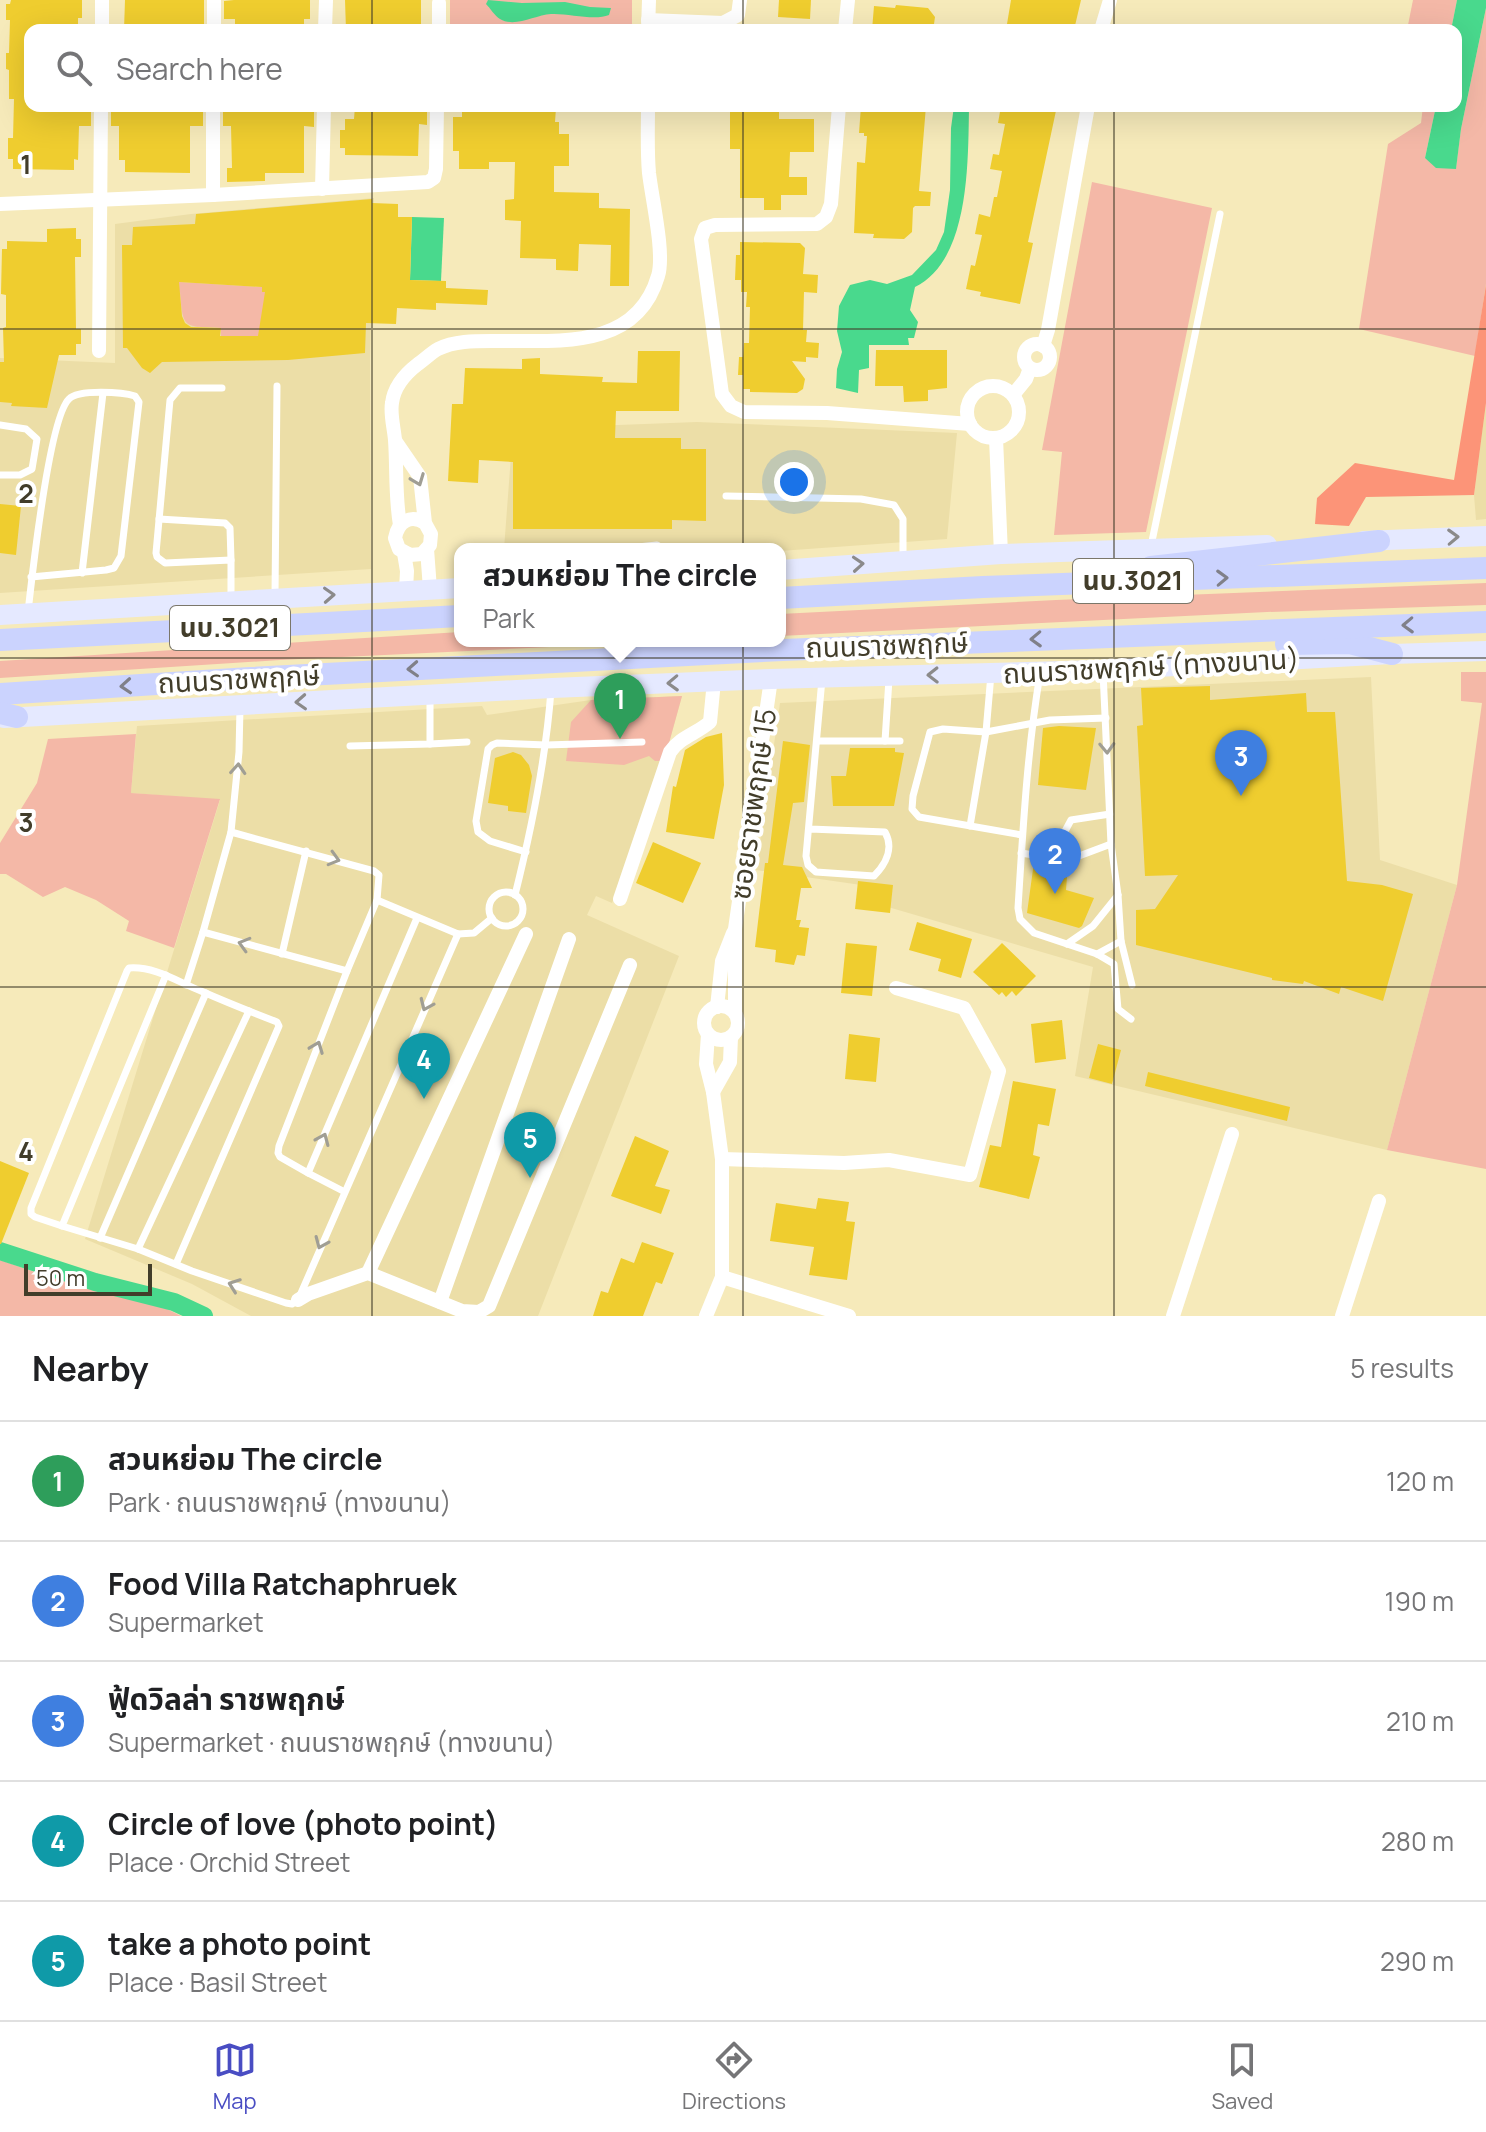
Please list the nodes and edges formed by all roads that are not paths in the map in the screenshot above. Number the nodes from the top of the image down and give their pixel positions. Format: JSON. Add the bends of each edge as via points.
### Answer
{"nodes":[{"id":1,"x":102,"y":0,"type":"edge"},
{"id":2,"x":214,"y":0,"type":"edge"},
{"id":3,"x":326,"y":0,"type":"edge"},
{"id":4,"x":649,"y":0,"type":"edge"},
{"id":5,"x":740,"y":0,"type":"edge"},
{"id":6,"x":848,"y":0,"type":"edge"},
{"id":7,"x":1110,"y":0,"type":"edge"},
{"id":8,"x":439,"y":3,"type":"dead end"},
{"id":9,"x":102,"y":24,"type":"edge"},
{"id":10,"x":214,"y":24,"type":"edge"},
{"id":11,"x":325,"y":24,"type":"edge"},
{"id":12,"x":439,"y":24,"type":"edge"},
{"id":13,"x":648,"y":24,"type":"edge"},
{"id":14,"x":686,"y":24,"type":"edge"},
{"id":15,"x":846,"y":24,"type":"edge"},
{"id":16,"x":1103,"y":24,"type":"edge"},
{"id":17,"x":101,"y":112,"type":"edge"},
{"id":18,"x":213,"y":112,"type":"edge"},
{"id":19,"x":324,"y":112,"type":"edge"},
{"id":20,"x":437,"y":112,"type":"edge"},
{"id":21,"x":648,"y":112,"type":"edge"},
{"id":22,"x":839,"y":112,"type":"edge"},
{"id":23,"x":1087,"y":112,"type":"edge"},
{"id":24,"x":322,"y":189,"type":"junction"},
{"id":25,"x":213,"y":195,"type":"junction"},
{"id":26,"x":100,"y":200,"type":"junction"},
{"id":27,"x":0,"y":204,"type":"edge"},
{"id":28,"x":1220,"y":214,"type":"dead end"},
{"id":29,"x":99,"y":351,"type":"dead end"},
{"id":30,"x":277,"y":386,"type":"dead end"},
{"id":31,"x":222,"y":388,"type":"dead end"},
{"id":32,"x":103,"y":393,"type":"junction"},
{"id":33,"x":1013,"y":395,"type":"junction"},
{"id":34,"x":970,"y":424,"type":"junction"},
{"id":35,"x":0,"y":425,"type":"edge"},
{"id":36,"x":996,"y":438,"type":"junction"},
{"id":37,"x":395,"y":442,"type":"junction"},
{"id":38,"x":0,"y":475,"type":"edge"},
{"id":39,"x":726,"y":496,"type":"dead end"},
{"id":40,"x":159,"y":519,"type":"junction"},
{"id":41,"x":423,"y":522,"type":"junction"},
{"id":42,"x":400,"y":525,"type":"junction"},
{"id":43,"x":1486,"y":536,"type":"edge"},
{"id":44,"x":1379,"y":541,"type":"junction"},
{"id":45,"x":427,"y":549,"type":"junction"},
{"id":46,"x":1151,"y":549,"type":"junction"},
{"id":47,"x":404,"y":553,"type":"junction"},
{"id":48,"x":1001,"y":554,"type":"junction"},
{"id":49,"x":231,"y":560,"type":"junction"},
{"id":50,"x":903,"y":561,"type":"junction"},
{"id":51,"x":1486,"y":568,"type":"edge"},
{"id":52,"x":786,"y":570,"type":"edge"},
{"id":53,"x":82,"y":573,"type":"junction"},
{"id":54,"x":31,"y":577,"type":"junction"},
{"id":55,"x":983,"y":587,"type":"junction"},
{"id":56,"x":454,"y":588,"type":"edge"},
{"id":57,"x":430,"y":589,"type":"junction"},
{"id":58,"x":406,"y":590,"type":"junction"},
{"id":59,"x":275,"y":598,"type":"junction"},
{"id":60,"x":786,"y":598,"type":"edge"},
{"id":61,"x":232,"y":601,"type":"junction"},
{"id":62,"x":27,"y":613,"type":"junction"},
{"id":63,"x":0,"y":615,"type":"edge"},
{"id":64,"x":454,"y":616,"type":"edge"},
{"id":65,"x":1486,"y":622,"type":"edge"},
{"id":66,"x":1070,"y":638,"type":"junction"},
{"id":67,"x":0,"y":640,"type":"edge"},
{"id":68,"x":1486,"y":651,"type":"edge"},
{"id":69,"x":1392,"y":654,"type":"junction"},
{"id":70,"x":1103,"y":670,"type":"junction"},
{"id":71,"x":1041,"y":672,"type":"junction"},
{"id":72,"x":991,"y":674,"type":"junction"},
{"id":73,"x":889,"y":676,"type":"junction"},
{"id":74,"x":822,"y":678,"type":"junction"},
{"id":75,"x":771,"y":679,"type":"junction"},
{"id":76,"x":714,"y":681,"type":"junction"},
{"id":77,"x":552,"y":688,"type":"junction"},
{"id":78,"x":0,"y":694,"type":"edge"},
{"id":79,"x":430,"y":695,"type":"junction"},
{"id":80,"x":240,"y":706,"type":"junction"},
{"id":81,"x":6,"y":716,"type":"edge"},
{"id":82,"x":1106,"y":718,"type":"junction"},
{"id":83,"x":1032,"y":723,"type":"junction"},
{"id":84,"x":986,"y":732,"type":"junction"},
{"id":85,"x":817,"y":741,"type":"junction"},
{"id":86,"x":885,"y":741,"type":"junction"},
{"id":87,"x":900,"y":741,"type":"dead end"},
{"id":88,"x":467,"y":742,"type":"dead end"},
{"id":89,"x":642,"y":742,"type":"dead end"},
{"id":90,"x":430,"y":744,"type":"junction"},
{"id":91,"x":546,"y":745,"type":"junction"},
{"id":92,"x":350,"y":746,"type":"dead end"},
{"id":93,"x":1110,"y":814,"type":"junction"},
{"id":94,"x":970,"y":826,"type":"junction"},
{"id":95,"x":810,"y":829,"type":"junction"},
{"id":96,"x":231,"y":832,"type":"junction"},
{"id":97,"x":1022,"y":835,"type":"junction"},
{"id":98,"x":1111,"y":844,"type":"junction"},
{"id":99,"x":306,"y":851,"type":"junction"},
{"id":100,"x":526,"y":852,"type":"junction"},
{"id":101,"x":1021,"y":853,"type":"junction"},
{"id":102,"x":1063,"y":857,"type":"junction"},
{"id":103,"x":515,"y":895,"type":"junction"},
{"id":104,"x":1118,"y":895,"type":"junction"},
{"id":105,"x":620,"y":899,"type":"dead end"},
{"id":106,"x":377,"y":900,"type":"junction"},
{"id":107,"x":417,"y":918,"type":"junction"},
{"id":108,"x":492,"y":918,"type":"junction"},
{"id":109,"x":735,"y":929,"type":"junction"},
{"id":110,"x":203,"y":932,"type":"junction"},
{"id":111,"x":458,"y":934,"type":"junction"},
{"id":112,"x":526,"y":934,"type":"dead end"},
{"id":113,"x":569,"y":939,"type":"dead end"},
{"id":114,"x":1121,"y":941,"type":"junction"},
{"id":115,"x":1067,"y":944,"type":"junction"},
{"id":116,"x":282,"y":954,"type":"junction"},
{"id":117,"x":1097,"y":954,"type":"junction"},
{"id":118,"x":630,"y":965,"type":"dead end"},
{"id":119,"x":347,"y":971,"type":"junction"},
{"id":120,"x":166,"y":975,"type":"junction"},
{"id":121,"x":186,"y":985,"type":"junction"},
{"id":122,"x":1132,"y":985,"type":"dead end"},
{"id":123,"x":896,"y":988,"type":"dead end"},
{"id":124,"x":206,"y":993,"type":"junction"},
{"id":125,"x":717,"y":1007,"type":"junction"},
{"id":126,"x":249,"y":1011,"type":"junction"},
{"id":127,"x":735,"y":1013,"type":"junction"},
{"id":128,"x":1131,"y":1019,"type":"dead end"},
{"id":129,"x":708,"y":1034,"type":"junction"},
{"id":130,"x":731,"y":1037,"type":"junction"},
{"id":131,"x":713,"y":1092,"type":"junction"},
{"id":132,"x":1232,"y":1134,"type":"dead end"},
{"id":133,"x":722,"y":1159,"type":"junction"},
{"id":134,"x":308,"y":1173,"type":"junction"},
{"id":135,"x":343,"y":1191,"type":"junction"},
{"id":136,"x":1379,"y":1201,"type":"dead end"},
{"id":137,"x":62,"y":1226,"type":"junction"},
{"id":138,"x":100,"y":1238,"type":"junction"},
{"id":139,"x":138,"y":1249,"type":"junction"},
{"id":140,"x":176,"y":1264,"type":"junction"},
{"id":141,"x":368,"y":1273,"type":"junction"},
{"id":142,"x":722,"y":1277,"type":"junction"},
{"id":143,"x":298,"y":1300,"type":"junction"},
{"id":144,"x":440,"y":1302,"type":"junction"},
{"id":145,"x":706,"y":1316,"type":"edge"},
{"id":146,"x":849,"y":1316,"type":"edge"},
{"id":147,"x":1173,"y":1316,"type":"edge"},
{"id":148,"x":1342,"y":1316,"type":"edge"}],
"edges":[{"from":1,"to":9,"type":"street"},
{"from":2,"to":10,"type":"street"},
{"from":3,"to":11,"type":"street"},
{"from":4,"to":13,"type":"street"},
{"from":5,"to":14,"type":"street","via":[[738,15],[723,23]]},
{"from":6,"to":15,"type":"street"},
{"from":7,"to":16,"type":"street"},
{"from":8,"to":12,"type":"street"},
{"from":17,"to":26,"type":"street"},
{"from":18,"to":25,"type":"street"},
{"from":19,"to":24,"type":"street"},
{"from":20,"to":24,"type":"street","via":[[434,178]]},
{"from":21,"to":37,"type":"street","via":[[660,270],[638,314],[591,338],[473,341],[438,349],[398,384],[392,404]]},
{"from":22,"to":34,"type":"street","via":[[826,217],[817,224],[705,228],[701,239],[722,394],[744,412]]},
{"from":23,"to":33,"type":"street","via":[[1048,330],[1043,346],[1028,349],[1025,361],[1030,368]]},
{"from":24,"to":25,"type":"street"},
{"from":25,"to":26,"type":"street"},
{"from":26,"to":27,"type":"street"},
{"from":26,"to":29,"type":"street"},
{"from":28,"to":46,"type":"lane"},
{"from":30,"to":59,"type":"lane"},
{"from":31,"to":40,"type":"lane","via":[[180,388],[170,400]]},
{"from":32,"to":53,"type":"lane"},
{"from":32,"to":53,"type":"lane","via":[[130,394],[139,402],[121,556],[114,568]]},
{"from":32,"to":54,"type":"lane","via":[[69,398],[56,423]]},
{"from":33,"to":34,"type":"street","via":[[998,386],[982,388],[970,400]]},
{"from":33,"to":36,"type":"street","via":[[1018,421],[1007,435]]},
{"from":34,"to":36,"type":"street","via":[[982,436]]},
{"from":35,"to":38,"type":"lane","via":[[26,429],[37,439],[32,469]]},
{"from":36,"to":48,"type":"street"},
{"from":37,"to":41,"type":"street","one_way":true,"via":[[420,477]]},
{"from":37,"to":42,"type":"street"},
{"from":39,"to":50,"type":"lane","via":[[861,499],[894,505],[903,519]]},
{"from":40,"to":49,"type":"lane","via":[[225,523],[230,528]]},
{"from":40,"to":49,"type":"lane","via":[[156,553],[165,563]]},
{"from":41,"to":42,"type":"street","via":[[410,519]]},
{"from":41,"to":45,"type":"street","via":[[431,534]]},
{"from":42,"to":47,"type":"street","via":[[395,538]]},
{"from":44,"to":43,"type":"main road","number":"นบ.3021","one_way":true},
{"from":44,"to":46,"type":"main road","number":"นบ.3021"},
{"from":44,"to":55,"type":"main road"},
{"from":45,"to":47,"type":"street","via":[[417,556]]},
{"from":45,"to":57,"type":"street"},
{"from":46,"to":48,"type":"main road","number":"นบ.3021"},
{"from":47,"to":58,"type":"street"},
{"from":48,"to":50,"type":"main road","number":"นบ.3021"},
{"from":49,"to":61,"type":"lane"},
{"from":52,"to":50,"type":"main road","number":"นบ.3021","one_way":true},
{"from":55,"to":51,"type":"main road","name":"ถนนราชพฤกษ์","number":"นบ.3021","one_way":true},
{"from":53,"to":54,"type":"lane"},
{"from":54,"to":62,"type":"lane"},
{"from":55,"to":60,"type":"main road","name":"ถนนราชพฤกษ์","number":"นบ.3021"},
{"from":56,"to":57,"type":"main road","number":"นบ.3021"},
{"from":57,"to":58,"type":"main road","number":"นบ.3021"},
{"from":59,"to":58,"type":"main road","number":"นบ.3021","one_way":true},
{"from":59,"to":61,"type":"main road","number":"นบ.3021"},
{"from":61,"to":62,"type":"main road","number":"นบ.3021"},
{"from":62,"to":63,"type":"main road","number":"นบ.3021"},
{"from":64,"to":67,"type":"main road","name":"ถนนราชพฤกษ์","number":"นบ.3021"},
{"from":65,"to":66,"type":"main road","name":"ถนนราชพฤกษ์","number":"นบ.3021","one_way":true},
{"from":66,"to":69,"type":"main road","via":[[1101,647],[1350,643]]},
{"from":66,"to":78,"type":"main road","name":"ถนนราชพฤกษ์","number":"นบ.3021","one_way":true},
{"from":68,"to":69,"type":"main road","name":"ถนนราชพฤกษ์ (ทางขนาน)"},
{"from":69,"to":70,"type":"main road","name":"ถนนราชพฤกษ์ (ทางขนาน)"},
{"from":70,"to":71,"type":"main road","name":"ถนนราชพฤกษ์ (ทางขนาน)"},
{"from":70,"to":82,"type":"lane"},
{"from":71,"to":72,"type":"main road","name":"ถนนราชพฤกษ์ (ทางขนาน)"},
{"from":71,"to":83,"type":"lane"},
{"from":72,"to":73,"type":"main road","name":"ถนนราชพฤกษ์ (ทางขนาน)","one_way":true},
{"from":72,"to":84,"type":"lane"},
{"from":73,"to":74,"type":"main road","name":"ถนนราชพฤกษ์ (ทางขนาน)"},
{"from":73,"to":86,"type":"lane"},
{"from":74,"to":75,"type":"main road","name":"ถนนราชพฤกษ์ (ทางขนาน)"},
{"from":74,"to":85,"type":"lane"},
{"from":75,"to":76,"type":"main road","name":"ถนนราชพฤกษ์ (ทางขนาน)"},
{"from":75,"to":109,"type":"street","name":"ซอยราชพฤกษ์ 15"},
{"from":76,"to":77,"type":"main road","name":"ถนนราชพฤกษ์ (ทางขนาน)","one_way":true},
{"from":76,"to":105,"type":"street","via":[[710,722],[670,752]]},
{"from":77,"to":79,"type":"main road","name":"ถนนราชพฤกษ์ (ทางขนาน)"},
{"from":77,"to":91,"type":"lane"},
{"from":79,"to":80,"type":"main road","name":"ถนนราชพฤกษ์ (ทางขนาน)","one_way":true},
{"from":79,"to":90,"type":"lane"},
{"from":80,"to":81,"type":"main road","name":"ถนนราชพฤกษ์ (ทางขนาน)"},
{"from":96,"to":80,"type":"lane","one_way":true},
{"from":82,"to":83,"type":"lane"},
{"from":82,"to":93,"type":"lane","one_way":true},
{"from":83,"to":84,"type":"lane"},
{"from":83,"to":97,"type":"lane"},
{"from":84,"to":94,"type":"lane"},
{"from":84,"to":94,"type":"lane","via":[[930,732],[913,796],[912,809],[919,817]]},
{"from":85,"to":86,"type":"lane"},
{"from":85,"to":95,"type":"lane"},
{"from":86,"to":87,"type":"lane"},
{"from":88,"to":90,"type":"lane"},
{"from":89,"to":91,"type":"lane"},
{"from":90,"to":92,"type":"lane"},
{"from":91,"to":100,"type":"lane"},
{"from":91,"to":100,"type":"lane","via":[[497,743],[488,749],[478,832]]},
{"from":93,"to":98,"type":"lane"},
{"from":93,"to":102,"type":"lane","via":[[1071,820],[1064,833]]},
{"from":94,"to":97,"type":"lane"},
{"from":95,"to":95,"type":"lane","via":[[806,856],[816,872],[874,876],[883,867],[889,840],[885,832]]},
{"from":96,"to":99,"type":"lane"},
{"from":96,"to":110,"type":"lane"},
{"from":97,"to":101,"type":"lane"},
{"from":98,"to":102,"type":"lane"},
{"from":98,"to":104,"type":"lane"},
{"from":99,"to":106,"type":"lane","one_way":true,"via":[[374,871],[380,881]]},
{"from":99,"to":116,"type":"lane"},
{"from":100,"to":103,"type":"lane"},
{"from":101,"to":102,"type":"lane"},
{"from":101,"to":115,"type":"lane","via":[[1020,919],[1034,933]]},
{"from":103,"to":108,"type":"lane","via":[[506,892],[493,898]]},
{"from":103,"to":108,"type":"lane","via":[[523,910],[518,922],[507,926]]},
{"from":104,"to":114,"type":"lane"},
{"from":104,"to":115,"type":"lane","via":[[1093,926]]},
{"from":106,"to":107,"type":"lane"},
{"from":106,"to":119,"type":"lane"},
{"from":107,"to":111,"type":"lane"},
{"from":134,"to":107,"type":"lane","one_way":true},
{"from":108,"to":111,"type":"lane","via":[[474,933]]},
{"from":109,"to":125,"type":"street","name":"ซอยราชพฤกษ์ 15","via":[[722,961]]},
{"from":109,"to":127,"type":"street","name":"ซอยราชพฤกษ์ 15"},
{"from":116,"to":110,"type":"lane","one_way":true},
{"from":110,"to":121,"type":"lane"},
{"from":111,"to":135,"type":"lane","one_way":true},
{"from":112,"to":141,"type":"street"},
{"from":113,"to":144,"type":"street"},
{"from":114,"to":117,"type":"lane"},
{"from":114,"to":122,"type":"lane"},
{"from":115,"to":117,"type":"lane"},
{"from":116,"to":119,"type":"lane"},
{"from":117,"to":128,"type":"lane","via":[[1114,964],[1118,1009]]},
{"from":118,"to":144,"type":"street","via":[[489,1306],[479,1312],[462,1311]]},
{"from":134,"to":119,"type":"lane","one_way":true,"via":[[280,1157],[279,1146]]},
{"from":120,"to":121,"type":"lane"},
{"from":120,"to":137,"type":"lane"},
{"from":120,"to":137,"type":"lane","via":[[138,967],[127,971],[31,1208],[35,1217]]},
{"from":121,"to":124,"type":"lane"},
{"from":123,"to":133,"type":"street","via":[[964,1008],[999,1071],[970,1175],[889,1160]]},
{"from":124,"to":126,"type":"lane"},
{"from":124,"to":138,"type":"lane"},
{"from":125,"to":127,"type":"street"},
{"from":125,"to":129,"type":"street","name":"ซอยราชพฤกษ์ 15","via":[[705,1018]]},
{"from":126,"to":139,"type":"lane"},
{"from":126,"to":140,"type":"lane","via":[[277,1022],[278,1031]]},
{"from":127,"to":130,"type":"street","name":"ซอยราชพฤกษ์ 15","via":[[738,1023]]},
{"from":129,"to":130,"type":"street","via":[[722,1040]]},
{"from":129,"to":131,"type":"street","name":"ซอยราชพฤกษ์ 15","via":[[706,1064]]},
{"from":130,"to":131,"type":"street","name":"ซอยราชพฤกษ์ 15","via":[[730,1062]]},
{"from":131,"to":133,"type":"street","name":"ซอยราชพฤกษ์ 15"},
{"from":132,"to":147,"type":"street"},
{"from":133,"to":142,"type":"street","name":"ซอยราชพฤกษ์ 15"},
{"from":134,"to":135,"type":"lane"},
{"from":135,"to":143,"type":"lane","one_way":true},
{"from":136,"to":148,"type":"street"},
{"from":137,"to":138,"type":"lane"},
{"from":138,"to":139,"type":"lane"},
{"from":139,"to":140,"type":"lane"},
{"from":143,"to":140,"type":"lane","one_way":true,"via":[[286,1303]]},
{"from":141,"to":143,"type":"street"},
{"from":141,"to":144,"type":"street"},
{"from":142,"to":145,"type":"street","name":"ซอยราชพฤกษ์ 15"},
{"from":142,"to":146,"type":"street"}]}
